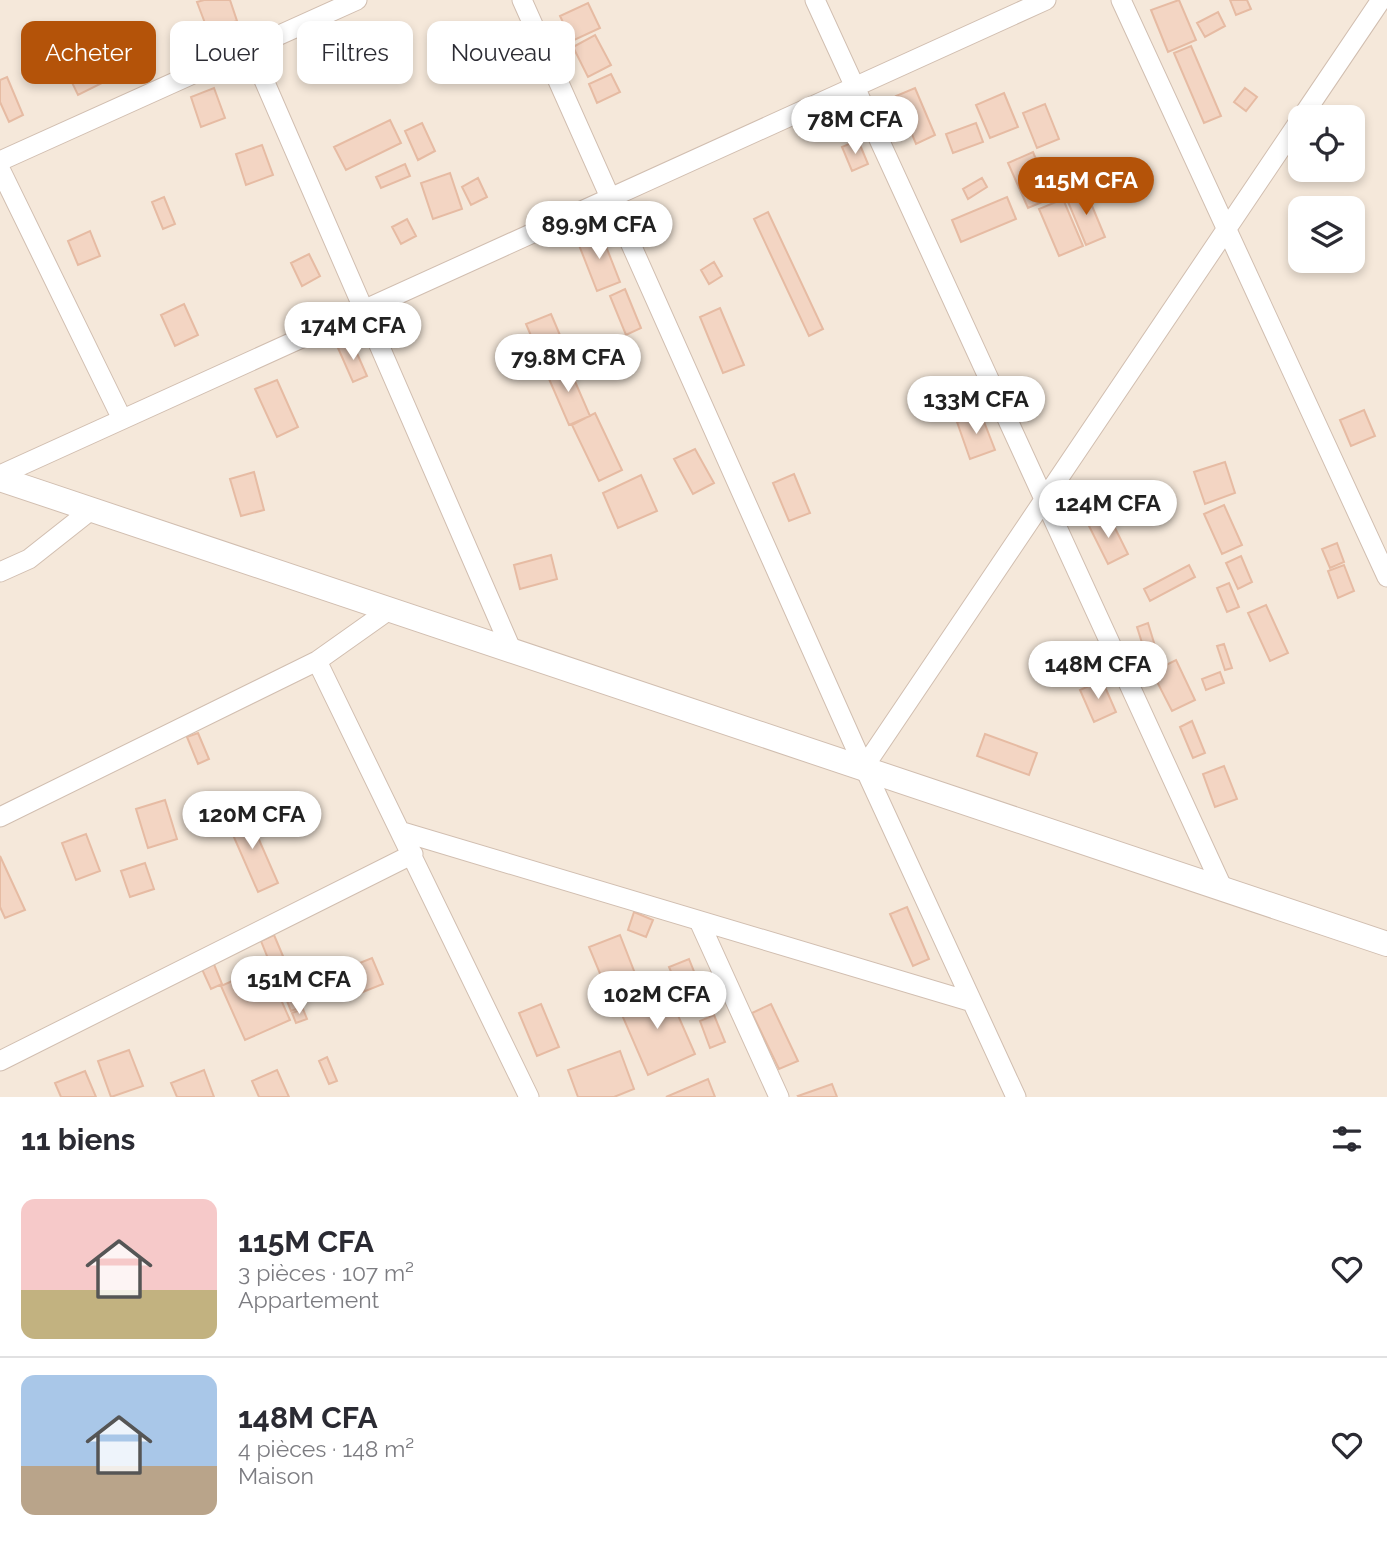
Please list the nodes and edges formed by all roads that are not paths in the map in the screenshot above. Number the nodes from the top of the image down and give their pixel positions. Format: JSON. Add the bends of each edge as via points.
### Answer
{"nodes":[{"id":1,"x":357,"y":0,"type":"edge"},
{"id":2,"x":523,"y":0,"type":"edge"},
{"id":3,"x":815,"y":0,"type":"edge"},
{"id":4,"x":1046,"y":0,"type":"edge"},
{"id":5,"x":1121,"y":0,"type":"edge"},
{"id":6,"x":1381,"y":0,"type":"edge"},
{"id":7,"x":283,"y":33,"type":"edge"},
{"id":8,"x":170,"y":84,"type":"edge"},
{"id":9,"x":266,"y":84,"type":"edge"},
{"id":10,"x":855,"y":87,"type":"junction"},
{"id":11,"x":1310,"y":105,"type":"edge"},
{"id":12,"x":1288,"y":138,"type":"edge"},
{"id":13,"x":0,"y":161,"type":"edge"},
{"id":14,"x":0,"y":169,"type":"edge"},
{"id":15,"x":611,"y":198,"type":"junction"},
{"id":16,"x":1227,"y":229,"type":"junction"},
{"id":17,"x":364,"y":309,"type":"junction"},
{"id":18,"x":122,"y":419,"type":"junction"},
{"id":19,"x":0,"y":477,"type":"edge"},
{"id":20,"x":1044,"y":500,"type":"junction"},
{"id":21,"x":91,"y":510,"type":"junction"},
{"id":22,"x":0,"y":572,"type":"edge"},
{"id":23,"x":1387,"y":577,"type":"edge"},
{"id":24,"x":389,"y":610,"type":"junction"},
{"id":25,"x":512,"y":651,"type":"junction"},
{"id":26,"x":317,"y":661,"type":"junction"},
{"id":27,"x":864,"y":767,"type":"junction"},
{"id":28,"x":0,"y":817,"type":"edge"},
{"id":29,"x":402,"y":832,"type":"junction"},
{"id":30,"x":413,"y":853,"type":"junction"},
{"id":31,"x":1223,"y":889,"type":"junction"},
{"id":32,"x":699,"y":920,"type":"junction"},
{"id":33,"x":1387,"y":944,"type":"edge"},
{"id":34,"x":972,"y":1002,"type":"junction"},
{"id":35,"x":0,"y":1061,"type":"edge"},
{"id":36,"x":530,"y":1097,"type":"edge"},
{"id":37,"x":779,"y":1097,"type":"edge"},
{"id":38,"x":1016,"y":1097,"type":"edge"}],
"edges":[{"from":1,"to":7,"type":"street"},
{"from":2,"to":15,"type":"street"},
{"from":3,"to":10,"type":"street"},
{"from":4,"to":10,"type":"street"},
{"from":5,"to":16,"type":"street"},
{"from":6,"to":11,"type":"street"},
{"from":8,"to":13,"type":"street"},
{"from":9,"to":17,"type":"street"},
{"from":10,"to":15,"type":"street"},
{"from":10,"to":20,"type":"street"},
{"from":12,"to":16,"type":"street"},
{"from":14,"to":18,"type":"street"},
{"from":15,"to":17,"type":"street"},
{"from":15,"to":27,"type":"street"},
{"from":16,"to":20,"type":"street"},
{"from":16,"to":23,"type":"street"},
{"from":17,"to":18,"type":"street"},
{"from":17,"to":25,"type":"street"},
{"from":18,"to":19,"type":"street"},
{"from":19,"to":21,"type":"street"},
{"from":20,"to":27,"type":"street"},
{"from":20,"to":31,"type":"street"},
{"from":21,"to":22,"type":"street","via":[[29,559]]},
{"from":21,"to":24,"type":"street"},
{"from":24,"to":25,"type":"street"},
{"from":24,"to":26,"type":"street"},
{"from":25,"to":27,"type":"street"},
{"from":26,"to":28,"type":"street"},
{"from":26,"to":29,"type":"street"},
{"from":27,"to":31,"type":"street"},
{"from":27,"to":34,"type":"street"},
{"from":29,"to":30,"type":"street"},
{"from":29,"to":32,"type":"street"},
{"from":30,"to":35,"type":"street"},
{"from":30,"to":36,"type":"street"},
{"from":31,"to":33,"type":"street"},
{"from":32,"to":34,"type":"street"},
{"from":32,"to":37,"type":"street"},
{"from":34,"to":38,"type":"street"}]}
